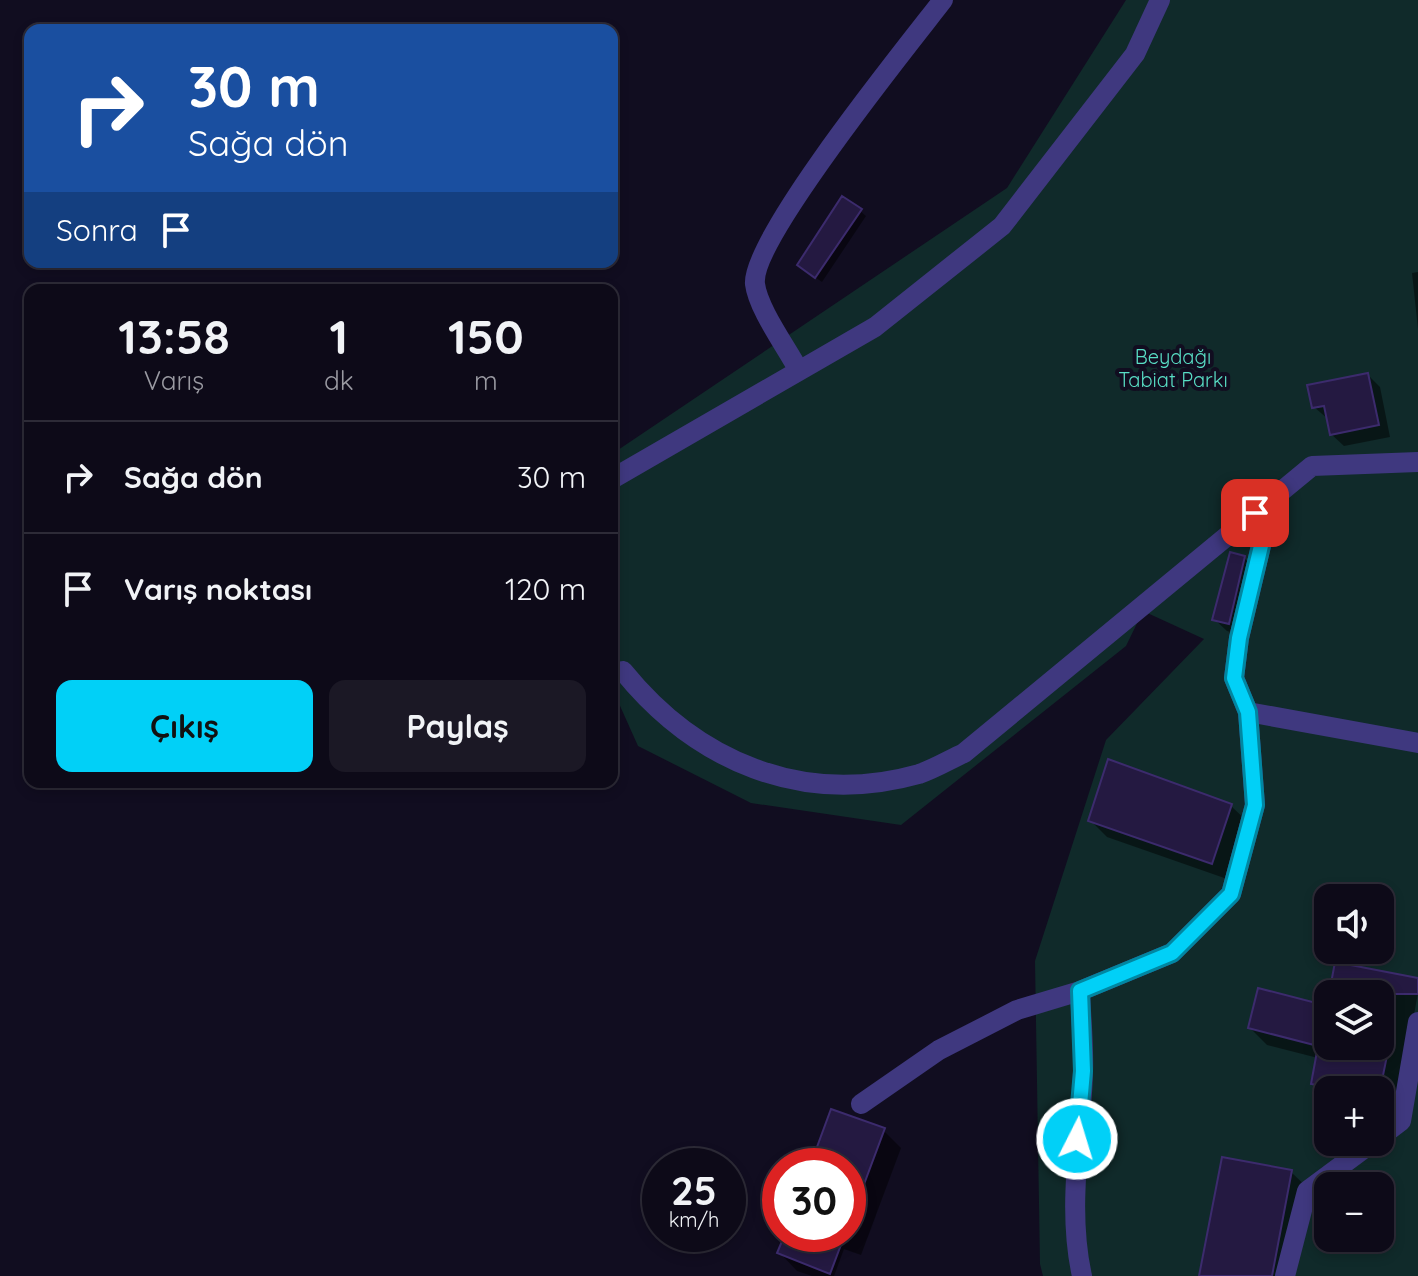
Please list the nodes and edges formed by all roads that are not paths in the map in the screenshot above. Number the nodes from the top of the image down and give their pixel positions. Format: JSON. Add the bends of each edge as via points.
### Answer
{"nodes":[{"id":1,"x":943,"y":0,"type":"edge"},
{"id":2,"x":1160,"y":0,"type":"edge"},
{"id":3,"x":799,"y":371,"type":"junction"},
{"id":4,"x":1418,"y":462,"type":"edge"},
{"id":5,"x":618,"y":476,"type":"edge"},
{"id":6,"x":1255,"y":513,"type":"junction"},
{"id":7,"x":623,"y":671,"type":"dead end"},
{"id":8,"x":1248,"y":712,"type":"junction"},
{"id":9,"x":1418,"y":743,"type":"edge"},
{"id":10,"x":1080,"y":991,"type":"junction"},
{"id":11,"x":1418,"y":1022,"type":"edge"},
{"id":12,"x":861,"y":1104,"type":"dead end"},
{"id":13,"x":1394,"y":1126,"type":"edge"},
{"id":14,"x":1354,"y":1156,"type":"edge"},
{"id":15,"x":1082,"y":1276,"type":"edge"},
{"id":16,"x":1285,"y":1276,"type":"edge"}],
"edges":[{"from":1,"to":3,"type":"street","via":[[817,164],[755,270],[757,294]]},
{"from":2,"to":3,"type":"street","via":[[1135,54],[1002,226],[875,327]]},
{"from":3,"to":5,"type":"street"},
{"from":4,"to":6,"type":"street","via":[[1312,466]]},
{"from":6,"to":7,"type":"street","via":[[964,753],[920,773],[872,783],[814,783],[757,771],[709,749],[667,720]]},
{"from":6,"to":8,"type":"street","via":[[1265,529],[1234,678]]},
{"from":8,"to":9,"type":"street"},
{"from":8,"to":10,"type":"street","via":[[1255,805],[1231,894],[1172,953]]},
{"from":10,"to":12,"type":"street","via":[[991,1023],[939,1050]]},
{"from":10,"to":15,"type":"street","via":[[1083,1071],[1076,1248]]},
{"from":11,"to":13,"type":"street","via":[[1401,1121]]},
{"from":14,"to":16,"type":"street","via":[[1307,1191]]}]}
